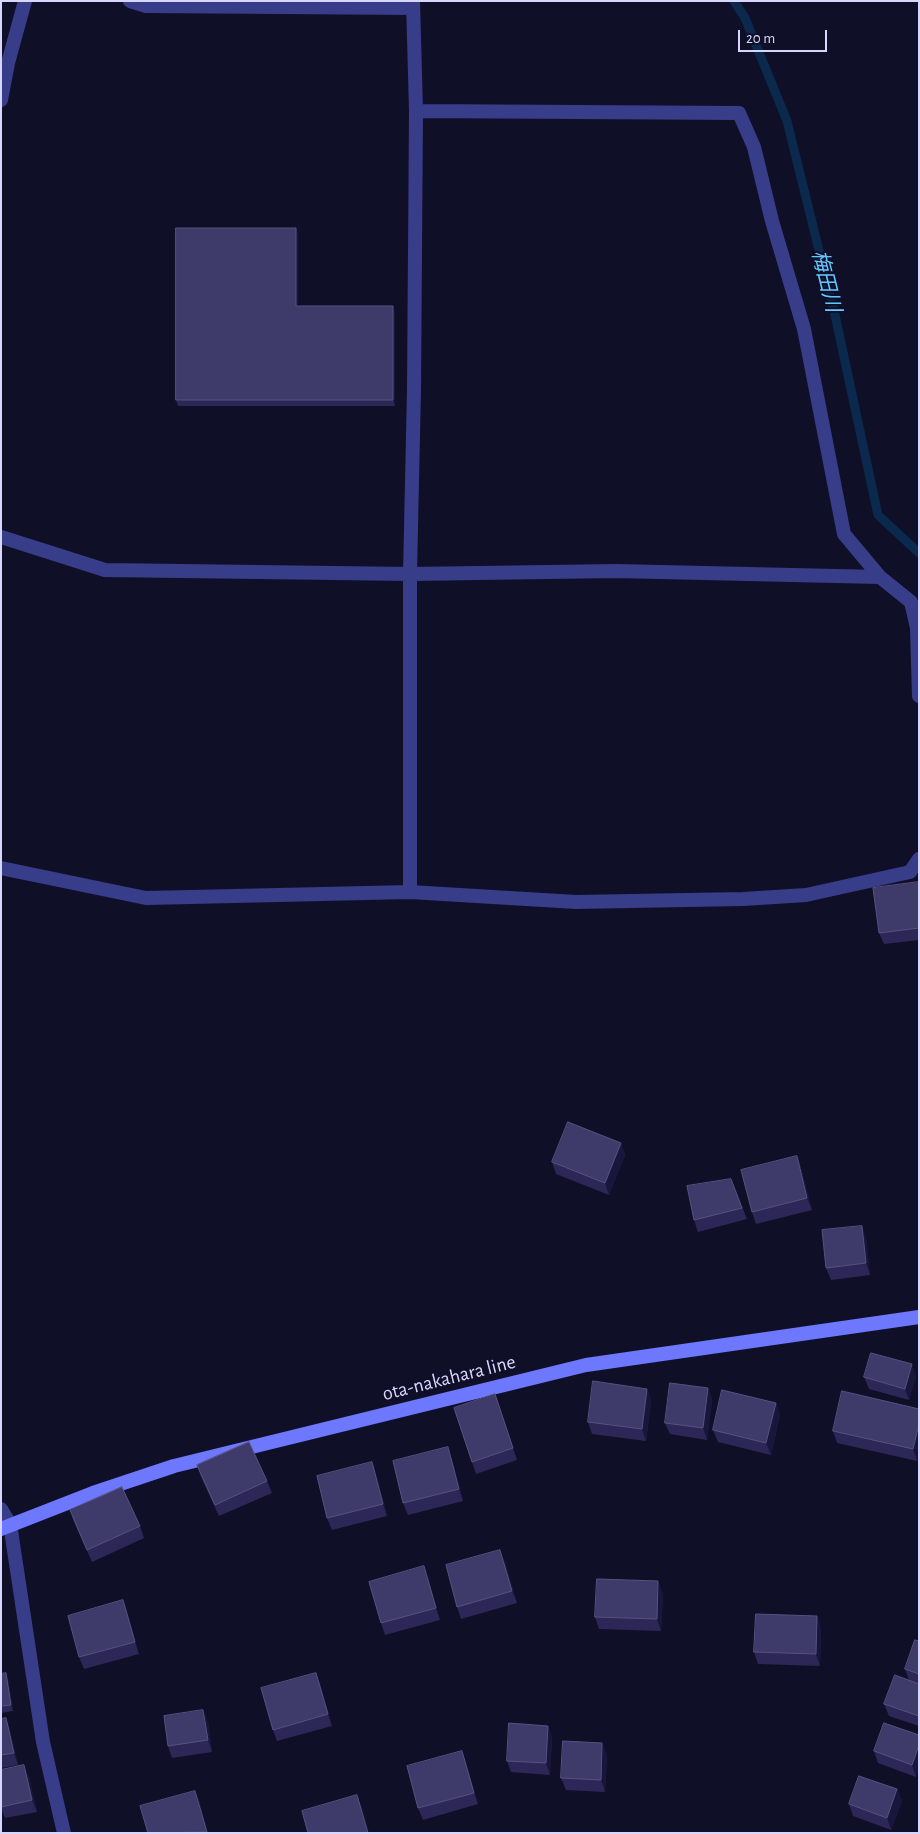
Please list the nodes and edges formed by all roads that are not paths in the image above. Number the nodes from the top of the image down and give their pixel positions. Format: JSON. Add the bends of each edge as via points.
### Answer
{"nodes":[{"id":1,"x":25,"y":1,"type":"edge"},
{"id":2,"x":130,"y":1,"type":"edge"},
{"id":3,"x":413,"y":5,"type":"edge"},
{"id":4,"x":5,"y":62,"type":"edge"},
{"id":5,"x":1,"y":100,"type":"edge"},
{"id":6,"x":416,"y":112,"type":"junction"},
{"id":7,"x":1,"y":537,"type":"edge"},
{"id":8,"x":410,"y":574,"type":"junction"},
{"id":9,"x":880,"y":577,"type":"junction"},
{"id":10,"x":919,"y":696,"type":"edge"},
{"id":11,"x":919,"y":859,"type":"edge"},
{"id":12,"x":1,"y":868,"type":"edge"},
{"id":13,"x":410,"y":892,"type":"junction"},
{"id":14,"x":919,"y":1317,"type":"edge"},
{"id":15,"x":1,"y":1509,"type":"edge"},
{"id":16,"x":5,"y":1527,"type":"edge"},
{"id":17,"x":64,"y":1833,"type":"edge"}],
"edges":[{"from":1,"to":4,"type":"street"},
{"from":2,"to":3,"type":"street","via":[[146,6]]},
{"from":3,"to":6,"type":"street"},
{"from":4,"to":5,"type":"street"},
{"from":6,"to":8,"type":"street"},
{"from":6,"to":9,"type":"street","via":[[739,113],[754,147],[804,329],[844,534]]},
{"from":7,"to":8,"type":"street","via":[[105,570]]},
{"from":8,"to":9,"type":"street","via":[[616,571]]},
{"from":8,"to":13,"type":"street"},
{"from":9,"to":10,"type":"street","via":[[910,602],[917,628]]},
{"from":11,"to":13,"type":"street","via":[[910,872],[806,895],[576,902]]},
{"from":12,"to":13,"type":"street","via":[[146,898]]},
{"from":14,"to":16,"type":"main road","name":"ota-nakahara line","via":[[586,1365],[174,1466]]},
{"from":15,"to":16,"type":"street"},
{"from":16,"to":17,"type":"street","via":[[43,1742]]}]}
